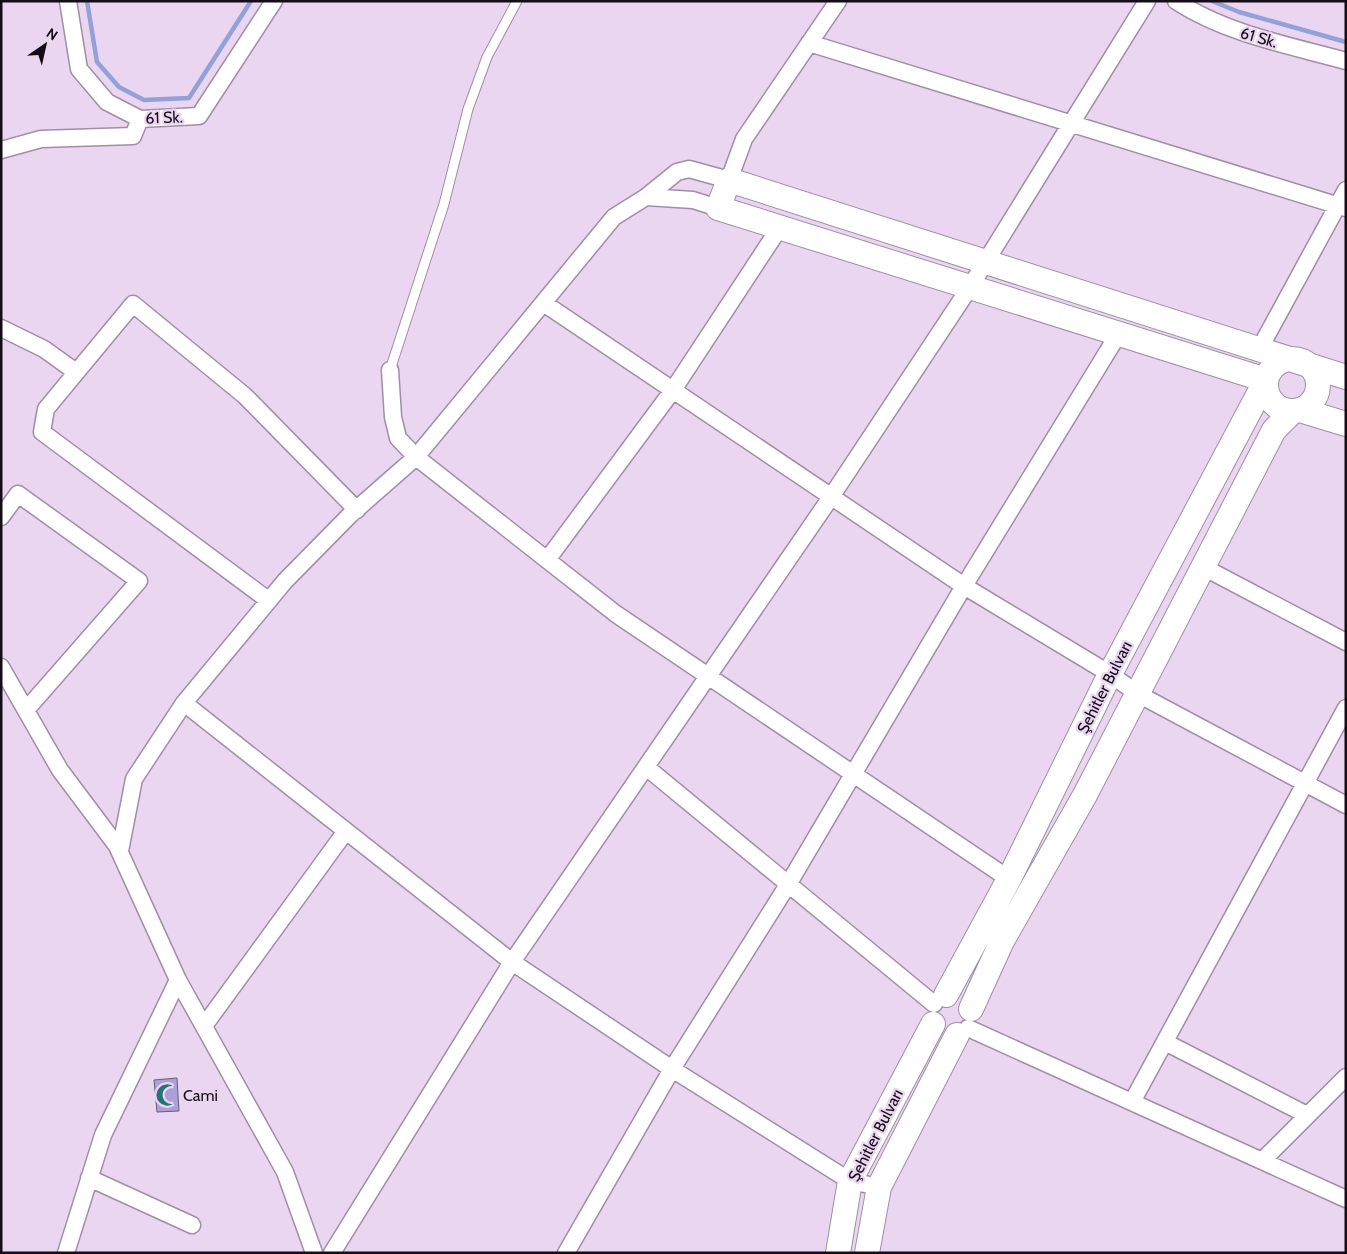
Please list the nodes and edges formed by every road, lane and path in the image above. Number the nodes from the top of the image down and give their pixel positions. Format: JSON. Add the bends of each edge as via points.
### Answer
{"nodes":[{"id":1,"x":68,"y":1,"type":"edge"},
{"id":2,"x":274,"y":1,"type":"edge"},
{"id":3,"x":517,"y":1,"type":"edge"},
{"id":4,"x":838,"y":1,"type":"edge"},
{"id":5,"x":1147,"y":1,"type":"edge"},
{"id":6,"x":1176,"y":1,"type":"edge"},
{"id":7,"x":809,"y":43,"type":"junction"},
{"id":8,"x":1346,"y":62,"type":"edge"},
{"id":9,"x":140,"y":119,"type":"junction"},
{"id":10,"x":1071,"y":122,"type":"junction"},
{"id":11,"x":1,"y":150,"type":"edge"},
{"id":12,"x":728,"y":180,"type":"junction"},
{"id":13,"x":1346,"y":190,"type":"edge"},
{"id":14,"x":646,"y":197,"type":"junction"},
{"id":15,"x":1342,"y":206,"type":"edge"},
{"id":16,"x":718,"y":208,"type":"junction"},
{"id":17,"x":780,"y":227,"type":"junction"},
{"id":18,"x":984,"y":261,"type":"junction"},
{"id":19,"x":970,"y":287,"type":"junction"},
{"id":20,"x":545,"y":304,"type":"junction"},
{"id":21,"x":1,"y":328,"type":"edge"},
{"id":22,"x":1119,"y":333,"type":"junction"},
{"id":23,"x":1260,"y":348,"type":"junction"},
{"id":24,"x":1302,"y":361,"type":"junction"},
{"id":25,"x":390,"y":370,"type":"joint"},
{"id":26,"x":76,"y":372,"type":"junction"},
{"id":27,"x":1346,"y":376,"type":"edge"},
{"id":28,"x":1266,"y":380,"type":"junction"},
{"id":29,"x":672,"y":390,"type":"junction"},
{"id":30,"x":1296,"y":411,"type":"junction"},
{"id":31,"x":1346,"y":424,"type":"edge"},
{"id":32,"x":416,"y":457,"type":"junction"},
{"id":33,"x":832,"y":497,"type":"junction"},
{"id":34,"x":357,"y":510,"type":"junction"},
{"id":35,"x":1,"y":517,"type":"edge"},
{"id":36,"x":547,"y":560,"type":"junction"},
{"id":37,"x":1203,"y":567,"type":"junction"},
{"id":38,"x":964,"y":586,"type":"junction"},
{"id":39,"x":268,"y":600,"type":"junction"},
{"id":40,"x":1346,"y":642,"type":"edge"},
{"id":41,"x":1,"y":667,"type":"edge"},
{"id":42,"x":1110,"y":674,"type":"junction"},
{"id":43,"x":708,"y":676,"type":"junction"},
{"id":44,"x":1138,"y":694,"type":"junction"},
{"id":45,"x":184,"y":703,"type":"junction"},
{"id":46,"x":1346,"y":708,"type":"edge"},
{"id":47,"x":26,"y":710,"type":"junction"},
{"id":48,"x":646,"y":767,"type":"junction"},
{"id":49,"x":852,"y":775,"type":"junction"},
{"id":50,"x":1305,"y":783,"type":"junction"},
{"id":51,"x":1346,"y":805,"type":"edge"},
{"id":52,"x":346,"y":831,"type":"junction"},
{"id":53,"x":120,"y":852,"type":"junction"},
{"id":54,"x":1009,"y":879,"type":"junction"},
{"id":55,"x":788,"y":883,"type":"junction"},
{"id":56,"x":512,"y":962,"type":"junction"},
{"id":57,"x":178,"y":980,"type":"junction"},
{"id":58,"x":938,"y":1008,"type":"junction"},
{"id":59,"x":966,"y":1024,"type":"junction"},
{"id":60,"x":204,"y":1026,"type":"junction"},
{"id":61,"x":1165,"y":1042,"type":"junction"},
{"id":62,"x":672,"y":1069,"type":"junction"},
{"id":63,"x":1346,"y":1077,"type":"edge"},
{"id":64,"x":1132,"y":1102,"type":"junction"},
{"id":65,"x":1308,"y":1115,"type":"junction"},
{"id":66,"x":1262,"y":1160,"type":"junction"},
{"id":67,"x":89,"y":1178,"type":"junction"},
{"id":68,"x":850,"y":1181,"type":"junction"},
{"id":69,"x":879,"y":1187,"type":"junction"},
{"id":70,"x":1346,"y":1198,"type":"edge"},
{"id":71,"x":192,"y":1225,"type":"dead end"},
{"id":72,"x":66,"y":1253,"type":"edge"},
{"id":73,"x":314,"y":1253,"type":"edge"},
{"id":74,"x":332,"y":1253,"type":"edge"},
{"id":75,"x":566,"y":1253,"type":"edge"},
{"id":76,"x":838,"y":1253,"type":"edge"},
{"id":77,"x":867,"y":1253,"type":"edge"}],
"edges":[{"from":1,"to":9,"type":"street","name":"61 Sk.","via":[[80,70],[107,102]]},
{"from":2,"to":9,"type":"street","name":"61 Sk.","via":[[199,116]]},
{"from":3,"to":25,"type":"lane","via":[[487,57],[468,109],[444,204]]},
{"from":4,"to":7,"type":"street"},
{"from":5,"to":10,"type":"street"},
{"from":6,"to":8,"type":"street","name":"61 Sk.","via":[[1199,16],[1233,30]]},
{"from":7,"to":10,"type":"street"},
{"from":7,"to":12,"type":"street","via":[[744,139]]},
{"from":9,"to":11,"type":"street","via":[[133,136],[41,139]]},
{"from":10,"to":15,"type":"street"},
{"from":10,"to":18,"type":"street"},
{"from":12,"to":14,"type":"street","via":[[689,170],[677,172]]},
{"from":12,"to":16,"type":"main road"},
{"from":12,"to":18,"type":"main road"},
{"from":13,"to":15,"type":"street"},
{"from":14,"to":16,"type":"street","via":[[693,200]]},
{"from":14,"to":20,"type":"street","via":[[614,217]]},
{"from":15,"to":23,"type":"street"},
{"from":16,"to":17,"type":"main road"},
{"from":17,"to":19,"type":"main road"},
{"from":17,"to":29,"type":"street"},
{"from":18,"to":19,"type":"street"},
{"from":18,"to":23,"type":"main road"},
{"from":19,"to":22,"type":"main road"},
{"from":19,"to":33,"type":"street"},
{"from":20,"to":29,"type":"street"},
{"from":20,"to":32,"type":"street"},
{"from":21,"to":26,"type":"street","via":[[44,349]]},
{"from":22,"to":28,"type":"main road"},
{"from":22,"to":38,"type":"street"},
{"from":23,"to":24,"type":"main road"},
{"from":24,"to":27,"type":"main road","name":"Şehitler Bulvarı"},
{"from":24,"to":28,"type":"main road","name":"Şehitler Bulvarı","via":[[1284,360],[1270,371]]},
{"from":24,"to":30,"type":"main road","name":"Şehitler Bulvarı","via":[[1315,373],[1318,391],[1314,399]]},
{"from":25,"to":32,"type":"street","via":[[392,417],[398,438]]},
{"from":26,"to":34,"type":"street","via":[[133,304],[245,396]]},
{"from":26,"to":39,"type":"street","via":[[46,409],[42,432]]},
{"from":28,"to":30,"type":"main road","via":[[1270,399],[1284,410]]},
{"from":28,"to":42,"type":"main road","name":"Şehitler Bulvarı"},
{"from":29,"to":33,"type":"street"},
{"from":29,"to":36,"type":"street"},
{"from":30,"to":31,"type":"main road"},
{"from":30,"to":37,"type":"main road","name":"Şehitler Bulvarı","via":[[1274,430]]},
{"from":32,"to":34,"type":"street"},
{"from":32,"to":36,"type":"street"},
{"from":33,"to":38,"type":"street"},
{"from":33,"to":43,"type":"street"},
{"from":34,"to":39,"type":"street"},
{"from":35,"to":47,"type":"street","via":[[18,494],[138,581]]},
{"from":36,"to":43,"type":"street","via":[[616,614]]},
{"from":37,"to":40,"type":"street"},
{"from":37,"to":44,"type":"main road","name":"Şehitler Bulvarı"},
{"from":38,"to":42,"type":"street"},
{"from":38,"to":49,"type":"street"},
{"from":39,"to":45,"type":"street"},
{"from":41,"to":47,"type":"street"},
{"from":42,"to":44,"type":"street"},
{"from":42,"to":54,"type":"main road","name":"Şehitler Bulvarı"},
{"from":43,"to":48,"type":"street"},
{"from":43,"to":49,"type":"street"},
{"from":44,"to":50,"type":"street"},
{"from":44,"to":59,"type":"main road","name":"Şehitler Bulvarı","via":[[1002,940]]},
{"from":45,"to":52,"type":"street"},
{"from":45,"to":53,"type":"street","via":[[134,779]]},
{"from":46,"to":50,"type":"street"},
{"from":47,"to":53,"type":"street","via":[[60,770]]},
{"from":48,"to":55,"type":"street"},
{"from":48,"to":56,"type":"street"},
{"from":49,"to":54,"type":"street"},
{"from":49,"to":55,"type":"street"},
{"from":50,"to":51,"type":"street"},
{"from":50,"to":61,"type":"street"},
{"from":52,"to":56,"type":"street"},
{"from":52,"to":60,"type":"street"},
{"from":53,"to":57,"type":"street"},
{"from":54,"to":58,"type":"main road","name":"Şehitler Bulvarı"},
{"from":55,"to":58,"type":"street"},
{"from":55,"to":62,"type":"street"},
{"from":56,"to":62,"type":"street"},
{"from":56,"to":74,"type":"street"},
{"from":57,"to":60,"type":"street"},
{"from":57,"to":67,"type":"street","via":[[103,1135]]},
{"from":58,"to":59,"type":"main road","via":[[943,1034]]},
{"from":58,"to":59,"type":"main road","via":[[952,994],[964,999]]},
{"from":58,"to":68,"type":"main road","name":"Şehitler Bulvarı"},
{"from":59,"to":64,"type":"street"},
{"from":59,"to":69,"type":"main road","name":"Şehitler Bulvarı"},
{"from":60,"to":73,"type":"street","via":[[285,1172]]},
{"from":61,"to":64,"type":"street"},
{"from":61,"to":65,"type":"street"},
{"from":62,"to":68,"type":"street"},
{"from":62,"to":75,"type":"street"},
{"from":63,"to":65,"type":"street"},
{"from":64,"to":66,"type":"street"},
{"from":65,"to":66,"type":"street"},
{"from":66,"to":70,"type":"street"},
{"from":67,"to":71,"type":"street"},
{"from":67,"to":72,"type":"street"},
{"from":68,"to":69,"type":"street"},
{"from":68,"to":76,"type":"main road","name":"Şehitler Bulvarı"},
{"from":69,"to":77,"type":"main road","name":"Şehitler Bulvarı"}]}
